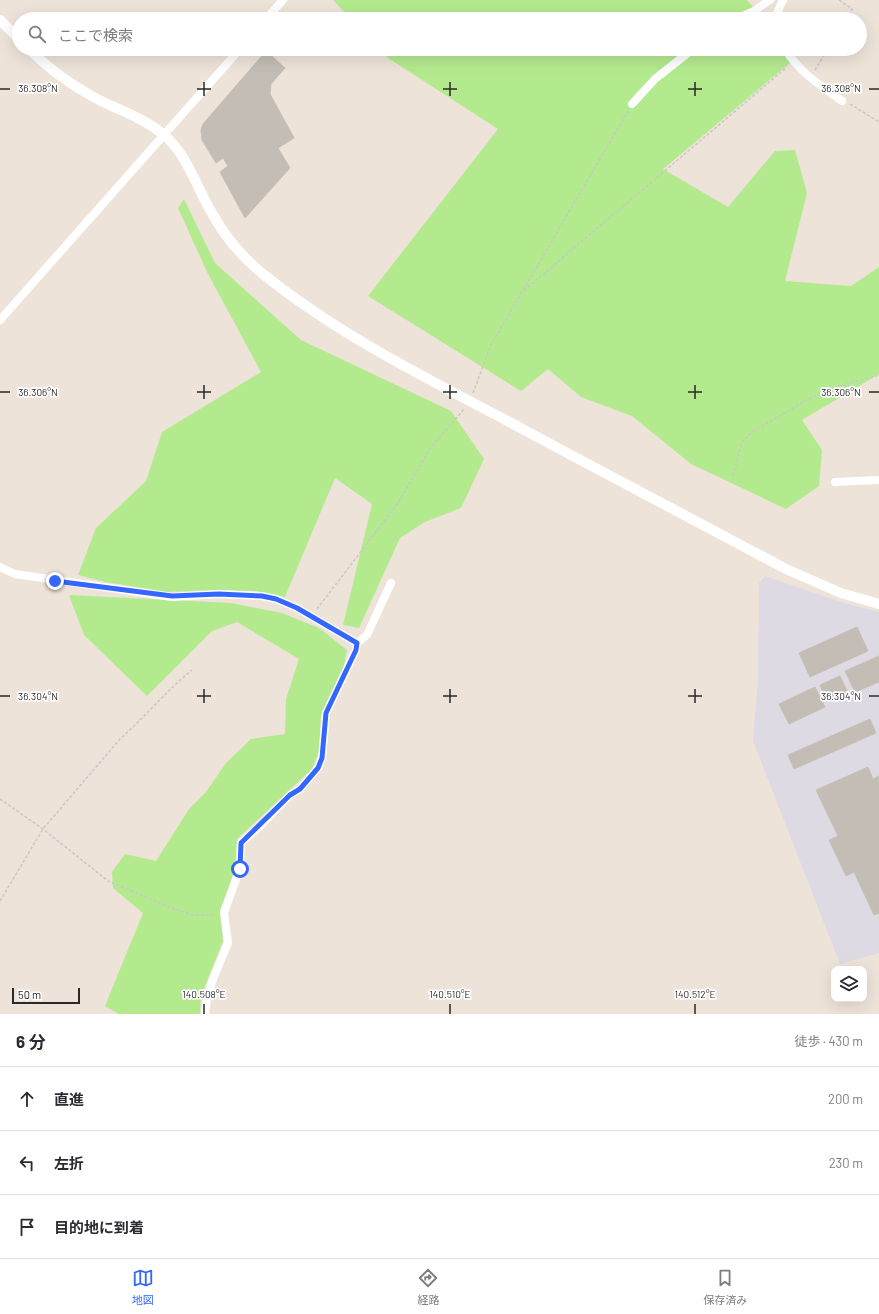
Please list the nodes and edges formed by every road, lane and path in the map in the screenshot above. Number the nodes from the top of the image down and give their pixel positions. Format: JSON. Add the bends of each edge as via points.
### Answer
{"nodes":[{"id":1,"x":283,"y":0,"type":"edge"},
{"id":2,"x":770,"y":0,"type":"edge"},
{"id":3,"x":783,"y":0,"type":"edge"},
{"id":4,"x":839,"y":0,"type":"edge"},
{"id":5,"x":272,"y":12,"type":"edge"},
{"id":6,"x":752,"y":12,"type":"edge"},
{"id":7,"x":777,"y":12,"type":"edge"},
{"id":8,"x":850,"y":12,"type":"edge"},
{"id":9,"x":0,"y":20,"type":"edge"},
{"id":10,"x":12,"y":32,"type":"edge"},
{"id":11,"x":37,"y":56,"type":"edge"},
{"id":12,"x":234,"y":56,"type":"edge"},
{"id":13,"x":685,"y":56,"type":"edge"},
{"id":14,"x":790,"y":56,"type":"edge"},
{"id":15,"x":824,"y":56,"type":"edge"},
{"id":16,"x":794,"y":62,"type":"junction"},
{"id":17,"x":810,"y":79,"type":"junction"},
{"id":18,"x":842,"y":101,"type":"joint"},
{"id":19,"x":632,"y":104,"type":"joint"},
{"id":20,"x":879,"y":122,"type":"edge"},
{"id":21,"x":164,"y":135,"type":"junction"},
{"id":22,"x":519,"y":295,"type":"junction"},
{"id":23,"x":0,"y":320,"type":"edge"},
{"id":24,"x":879,"y":375,"type":"edge"},
{"id":25,"x":469,"y":400,"type":"junction"},
{"id":26,"x":733,"y":476,"type":"dead end"},
{"id":27,"x":879,"y":480,"type":"edge"},
{"id":28,"x":835,"y":482,"type":"dead end"},
{"id":29,"x":0,"y":567,"type":"edge"},
{"id":30,"x":391,"y":584,"type":"dead end"},
{"id":31,"x":879,"y":604,"type":"edge"},
{"id":32,"x":310,"y":617,"type":"junction"},
{"id":33,"x":357,"y":643,"type":"junction"},
{"id":34,"x":192,"y":670,"type":"dead end"},
{"id":35,"x":0,"y":799,"type":"edge"},
{"id":36,"x":43,"y":829,"type":"junction"},
{"id":37,"x":0,"y":901,"type":"edge"},
{"id":38,"x":225,"y":926,"type":"junction"},
{"id":39,"x":205,"y":1014,"type":"edge"}],
"edges":[{"from":1,"to":5,"type":"street"},
{"from":2,"to":6,"type":"street"},
{"from":3,"to":7,"type":"street"},
{"from":4,"to":8,"type":"path","via":[[852,9]]},
{"from":9,"to":10,"type":"street"},
{"from":11,"to":21,"type":"street","via":[[77,87],[147,123]]},
{"from":12,"to":21,"type":"street"},
{"from":13,"to":19,"type":"street","via":[[655,79]]},
{"from":14,"to":16,"type":"street"},
{"from":15,"to":17,"type":"path"},
{"from":16,"to":17,"type":"street"},
{"from":16,"to":22,"type":"path"},
{"from":17,"to":18,"type":"street"},
{"from":18,"to":20,"type":"path"},
{"from":19,"to":22,"type":"path"},
{"from":21,"to":23,"type":"street"},
{"from":21,"to":25,"type":"street","via":[[188,165],[224,233],[261,273],[321,317],[386,356]]},
{"from":22,"to":25,"type":"path","via":[[491,345]]},
{"from":24,"to":26,"type":"path","via":[[836,387],[807,400],[752,432],[742,442]]},
{"from":25,"to":31,"type":"street","via":[[786,569],[841,593]]},
{"from":25,"to":32,"type":"path","via":[[463,412],[429,450],[398,503]]},
{"from":27,"to":28,"type":"street"},
{"from":29,"to":32,"type":"street","via":[[15,574],[172,596],[262,596],[287,603]]},
{"from":30,"to":33,"type":"street","via":[[367,635]]},
{"from":32,"to":33,"type":"street"},
{"from":33,"to":38,"type":"street","via":[[326,713],[322,758],[318,768],[300,789],[290,795],[241,843],[240,869],[224,912]]},
{"from":34,"to":36,"type":"path","via":[[105,754]]},
{"from":35,"to":36,"type":"path"},
{"from":36,"to":37,"type":"path"},
{"from":36,"to":38,"type":"path","via":[[108,881],[193,915],[216,915]]},
{"from":38,"to":39,"type":"street","via":[[228,943],[213,979]]}]}
